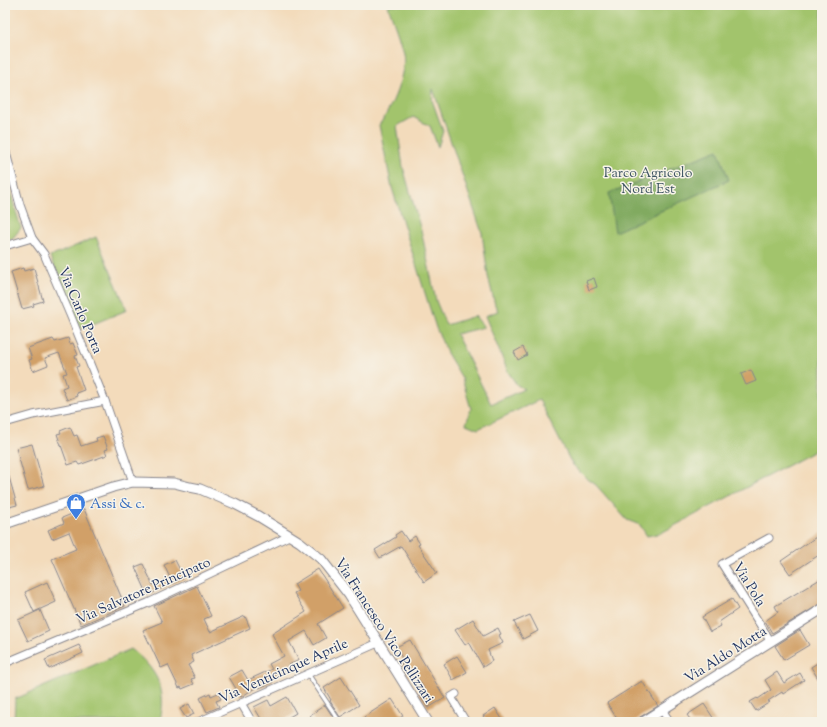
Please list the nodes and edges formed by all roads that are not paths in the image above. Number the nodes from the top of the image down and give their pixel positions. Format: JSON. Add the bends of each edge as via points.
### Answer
{"nodes":[{"id":1,"x":5,"y":149,"type":"edge"},
{"id":2,"x":32,"y":238,"type":"junction"},
{"id":3,"x":5,"y":246,"type":"edge"},
{"id":4,"x":105,"y":401,"type":"junction"},
{"id":5,"x":5,"y":423,"type":"edge"},
{"id":6,"x":133,"y":482,"type":"junction"},
{"id":7,"x":5,"y":524,"type":"edge"},
{"id":8,"x":289,"y":536,"type":"junction"},
{"id":9,"x":769,"y":538,"type":"dead end"},
{"id":10,"x":822,"y":609,"type":"edge"},
{"id":11,"x":771,"y":642,"type":"junction"},
{"id":12,"x":378,"y":643,"type":"junction"},
{"id":13,"x":5,"y":663,"type":"edge"},
{"id":14,"x":307,"y":673,"type":"junction"},
{"id":15,"x":456,"y":694,"type":"dead end"},
{"id":16,"x":241,"y":703,"type":"junction"},
{"id":17,"x":662,"y":710,"type":"junction"},
{"id":18,"x":198,"y":722,"type":"edge"},
{"id":19,"x":252,"y":722,"type":"edge"},
{"id":20,"x":340,"y":722,"type":"edge"},
{"id":21,"x":428,"y":722,"type":"edge"},
{"id":22,"x":466,"y":722,"type":"edge"},
{"id":23,"x":643,"y":722,"type":"edge"},
{"id":24,"x":670,"y":722,"type":"edge"}],
"edges":[{"from":1,"to":2,"type":"street","name":"Via Carlo Porta"},
{"from":2,"to":3,"type":"street"},
{"from":2,"to":4,"type":"street","name":"Via Carlo Porta","via":[[44,254]]},
{"from":4,"to":5,"type":"street"},
{"from":4,"to":6,"type":"street","name":"Via Carlo Porta"},
{"from":6,"to":7,"type":"street","name":"Via Francesco Vico Pellizzari","via":[[113,486]]},
{"from":6,"to":8,"type":"street","name":"Via Francesco Vico Pellizzari","via":[[174,483],[200,490],[258,516]]},
{"from":8,"to":12,"type":"street","name":"Via Francesco Vico Pellizzari","via":[[321,559],[349,595]]},
{"from":8,"to":13,"type":"street","name":"Via Salvatore Principato","via":[[148,603]]},
{"from":9,"to":11,"type":"street","name":"Via Pola","via":[[722,564]]},
{"from":10,"to":11,"type":"street","name":"Via Aldo Motta"},
{"from":11,"to":17,"type":"street","name":"Via Aldo Motta"},
{"from":12,"to":14,"type":"street","name":"Via Venticinque Aprile"},
{"from":12,"to":21,"type":"street","name":"Via Francesco Vico Pellizzari"},
{"from":14,"to":16,"type":"street","name":"Via Venticinque Aprile"},
{"from":14,"to":20,"type":"lane"},
{"from":15,"to":22,"type":"street","via":[[450,697]]},
{"from":16,"to":18,"type":"street","name":"Via Venticinque Aprile"},
{"from":16,"to":19,"type":"street"},
{"from":17,"to":23,"type":"street","name":"Via Aldo Motta"},
{"from":17,"to":24,"type":"street"}]}
